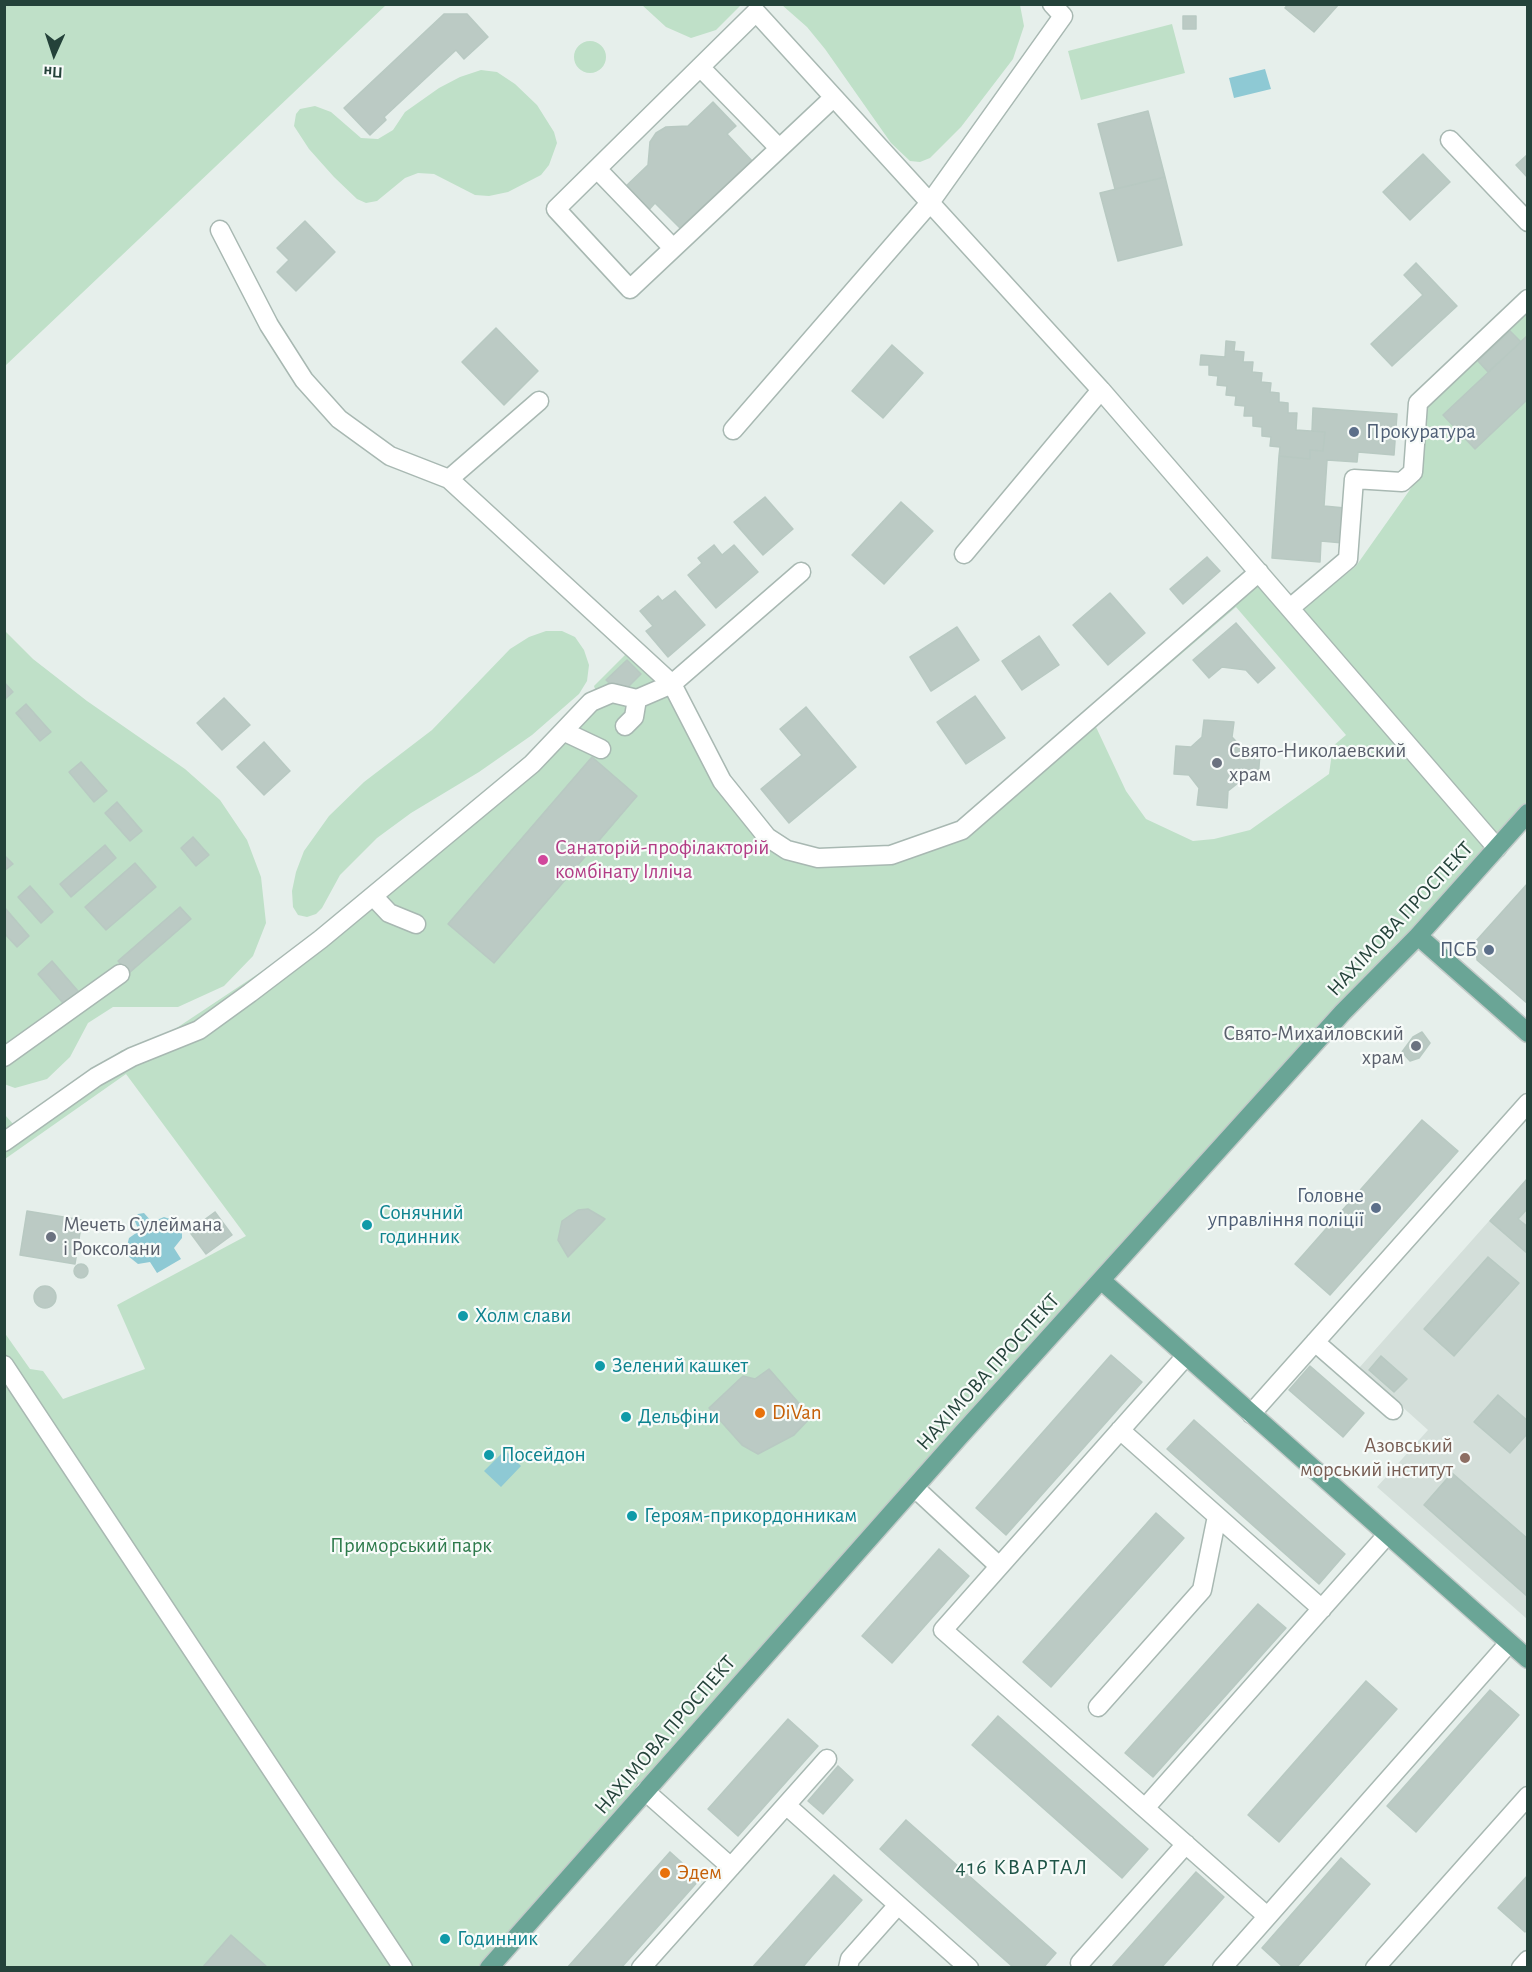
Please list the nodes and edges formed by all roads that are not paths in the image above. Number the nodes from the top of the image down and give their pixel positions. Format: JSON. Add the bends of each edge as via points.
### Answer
{"nodes":[{"id":1,"x":1052,"y":4,"type":"edge"},
{"id":2,"x":700,"y":67,"type":"junction"},
{"id":3,"x":833,"y":98,"type":"junction"},
{"id":4,"x":1450,"y":140,"type":"dead end"},
{"id":5,"x":779,"y":148,"type":"junction"},
{"id":6,"x":597,"y":169,"type":"junction"},
{"id":7,"x":929,"y":204,"type":"junction"},
{"id":8,"x":1527,"y":222,"type":"edge"},
{"id":9,"x":220,"y":230,"type":"dead end"},
{"id":10,"x":673,"y":248,"type":"junction"},
{"id":11,"x":1527,"y":299,"type":"edge"},
{"id":12,"x":1101,"y":390,"type":"junction"},
{"id":13,"x":539,"y":401,"type":"dead end"},
{"id":14,"x":733,"y":430,"type":"dead end"},
{"id":15,"x":449,"y":479,"type":"junction"},
{"id":16,"x":964,"y":554,"type":"dead end"},
{"id":17,"x":801,"y":572,"type":"dead end"},
{"id":18,"x":1259,"y":572,"type":"junction"},
{"id":19,"x":1290,"y":608,"type":"junction"},
{"id":20,"x":672,"y":684,"type":"junction"},
{"id":21,"x":637,"y":699,"type":"junction"},
{"id":22,"x":625,"y":726,"type":"dead end"},
{"id":23,"x":565,"y":732,"type":"junction"},
{"id":24,"x":601,"y":749,"type":"dead end"},
{"id":25,"x":1527,"y":813,"type":"edge"},
{"id":26,"x":1497,"y":848,"type":"junction"},
{"id":27,"x":373,"y":896,"type":"junction"},
{"id":28,"x":416,"y":924,"type":"dead end"},
{"id":29,"x":1418,"y":936,"type":"junction"},
{"id":30,"x":120,"y":974,"type":"dead end"},
{"id":31,"x":1527,"y":1032,"type":"edge"},
{"id":32,"x":4,"y":1057,"type":"edge"},
{"id":33,"x":1527,"y":1103,"type":"edge"},
{"id":34,"x":4,"y":1142,"type":"edge"},
{"id":35,"x":1101,"y":1280,"type":"junction"},
{"id":36,"x":1315,"y":1342,"type":"junction"},
{"id":37,"x":1186,"y":1356,"type":"junction"},
{"id":38,"x":4,"y":1365,"type":"edge"},
{"id":39,"x":1393,"y":1410,"type":"dead end"},
{"id":40,"x":1251,"y":1414,"type":"junction"},
{"id":41,"x":1120,"y":1430,"type":"junction"},
{"id":42,"x":915,"y":1488,"type":"junction"},
{"id":43,"x":1217,"y":1516,"type":"junction"},
{"id":44,"x":1388,"y":1535,"type":"junction"},
{"id":45,"x":999,"y":1566,"type":"junction"},
{"id":46,"x":1322,"y":1609,"type":"junction"},
{"id":47,"x":1509,"y":1643,"type":"junction"},
{"id":48,"x":1527,"y":1659,"type":"edge"},
{"id":49,"x":1098,"y":1707,"type":"dead end"},
{"id":50,"x":827,"y":1759,"type":"dead end"},
{"id":51,"x":645,"y":1791,"type":"junction"},
{"id":52,"x":1527,"y":1796,"type":"edge"},
{"id":53,"x":786,"y":1805,"type":"junction"},
{"id":54,"x":1145,"y":1808,"type":"junction"},
{"id":55,"x":1186,"y":1844,"type":"junction"},
{"id":56,"x":731,"y":1867,"type":"junction"},
{"id":57,"x":898,"y":1905,"type":"junction"},
{"id":58,"x":1267,"y":1916,"type":"junction"},
{"id":59,"x":1527,"y":1960,"type":"edge"},
{"id":60,"x":1080,"y":1963,"type":"dead end"},
{"id":61,"x":403,"y":1968,"type":"edge"},
{"id":62,"x":489,"y":1968,"type":"edge"},
{"id":63,"x":641,"y":1968,"type":"edge"},
{"id":64,"x":848,"y":1968,"type":"edge"},
{"id":65,"x":969,"y":1968,"type":"edge"},
{"id":66,"x":1222,"y":1968,"type":"edge"},
{"id":67,"x":1375,"y":1968,"type":"edge"},
{"id":68,"x":1521,"y":1968,"type":"edge"}],
"edges":[{"from":1,"to":7,"type":"street","via":[[1063,16]]},
{"from":2,"to":3,"type":"street","via":[[756,12]]},
{"from":2,"to":5,"type":"street"},
{"from":2,"to":6,"type":"street"},
{"from":3,"to":5,"type":"street"},
{"from":3,"to":7,"type":"street"},
{"from":4,"to":8,"type":"street"},
{"from":5,"to":10,"type":"street"},
{"from":6,"to":10,"type":"street"},
{"from":6,"to":10,"type":"street","via":[[556,209],[630,289]]},
{"from":7,"to":12,"type":"street"},
{"from":7,"to":14,"type":"street"},
{"from":9,"to":15,"type":"street","via":[[269,325],[304,380],[332,411],[390,456]]},
{"from":11,"to":19,"type":"street","via":[[1418,403],[1413,472],[1402,482],[1354,479],[1348,559]]},
{"from":12,"to":16,"type":"street"},
{"from":12,"to":18,"type":"street"},
{"from":13,"to":15,"type":"street"},
{"from":15,"to":20,"type":"street"},
{"from":17,"to":20,"type":"street"},
{"from":18,"to":19,"type":"street"},
{"from":18,"to":20,"type":"street","via":[[962,830],[891,855],[818,858],[787,850],[767,837],[722,781]]},
{"from":19,"to":26,"type":"street"},
{"from":20,"to":21,"type":"street"},
{"from":21,"to":22,"type":"street","via":[[634,717]]},
{"from":21,"to":23,"type":"street","via":[[619,693],[605,695],[591,702]]},
{"from":23,"to":24,"type":"street"},
{"from":23,"to":27,"type":"street"},
{"from":25,"to":26,"type":"main road","name":"НАХІМОВА ПРОСПЕКТ"},
{"from":26,"to":29,"type":"main road","name":"НАХІМОВА ПРОСПЕКТ"},
{"from":27,"to":28,"type":"street","via":[[389,913]]},
{"from":27,"to":34,"type":"street","via":[[199,1030],[114,1066]]},
{"from":29,"to":31,"type":"main road"},
{"from":29,"to":35,"type":"main road","name":"НАХІМОВА ПРОСПЕКТ","via":[[1343,1012]]},
{"from":30,"to":32,"type":"street"},
{"from":33,"to":36,"type":"street"},
{"from":35,"to":37,"type":"main road"},
{"from":35,"to":42,"type":"main road","name":"НАХІМОВА ПРОСПЕКТ"},
{"from":36,"to":39,"type":"street"},
{"from":36,"to":40,"type":"street"},
{"from":37,"to":40,"type":"main road"},
{"from":37,"to":41,"type":"street"},
{"from":38,"to":61,"type":"street"},
{"from":40,"to":44,"type":"main road"},
{"from":41,"to":43,"type":"street"},
{"from":41,"to":45,"type":"street"},
{"from":42,"to":45,"type":"street"},
{"from":42,"to":51,"type":"main road","name":"НАХІМОВА ПРОСПЕКТ"},
{"from":43,"to":46,"type":"street"},
{"from":43,"to":49,"type":"street","via":[[1202,1590]]},
{"from":44,"to":46,"type":"street"},
{"from":44,"to":47,"type":"main road"},
{"from":45,"to":54,"type":"street","via":[[943,1630]]},
{"from":46,"to":54,"type":"street"},
{"from":47,"to":48,"type":"main road"},
{"from":47,"to":58,"type":"street"},
{"from":50,"to":53,"type":"street"},
{"from":51,"to":56,"type":"street"},
{"from":51,"to":62,"type":"main road","name":"НАХІМОВА ПРОСПЕКТ"},
{"from":52,"to":67,"type":"street"},
{"from":53,"to":56,"type":"street"},
{"from":53,"to":57,"type":"street"},
{"from":54,"to":55,"type":"street"},
{"from":55,"to":58,"type":"street"},
{"from":55,"to":60,"type":"street"},
{"from":56,"to":63,"type":"street"},
{"from":57,"to":64,"type":"street","via":[[850,1959]]},
{"from":57,"to":65,"type":"street"},
{"from":58,"to":66,"type":"street"},
{"from":59,"to":68,"type":"street"}]}
